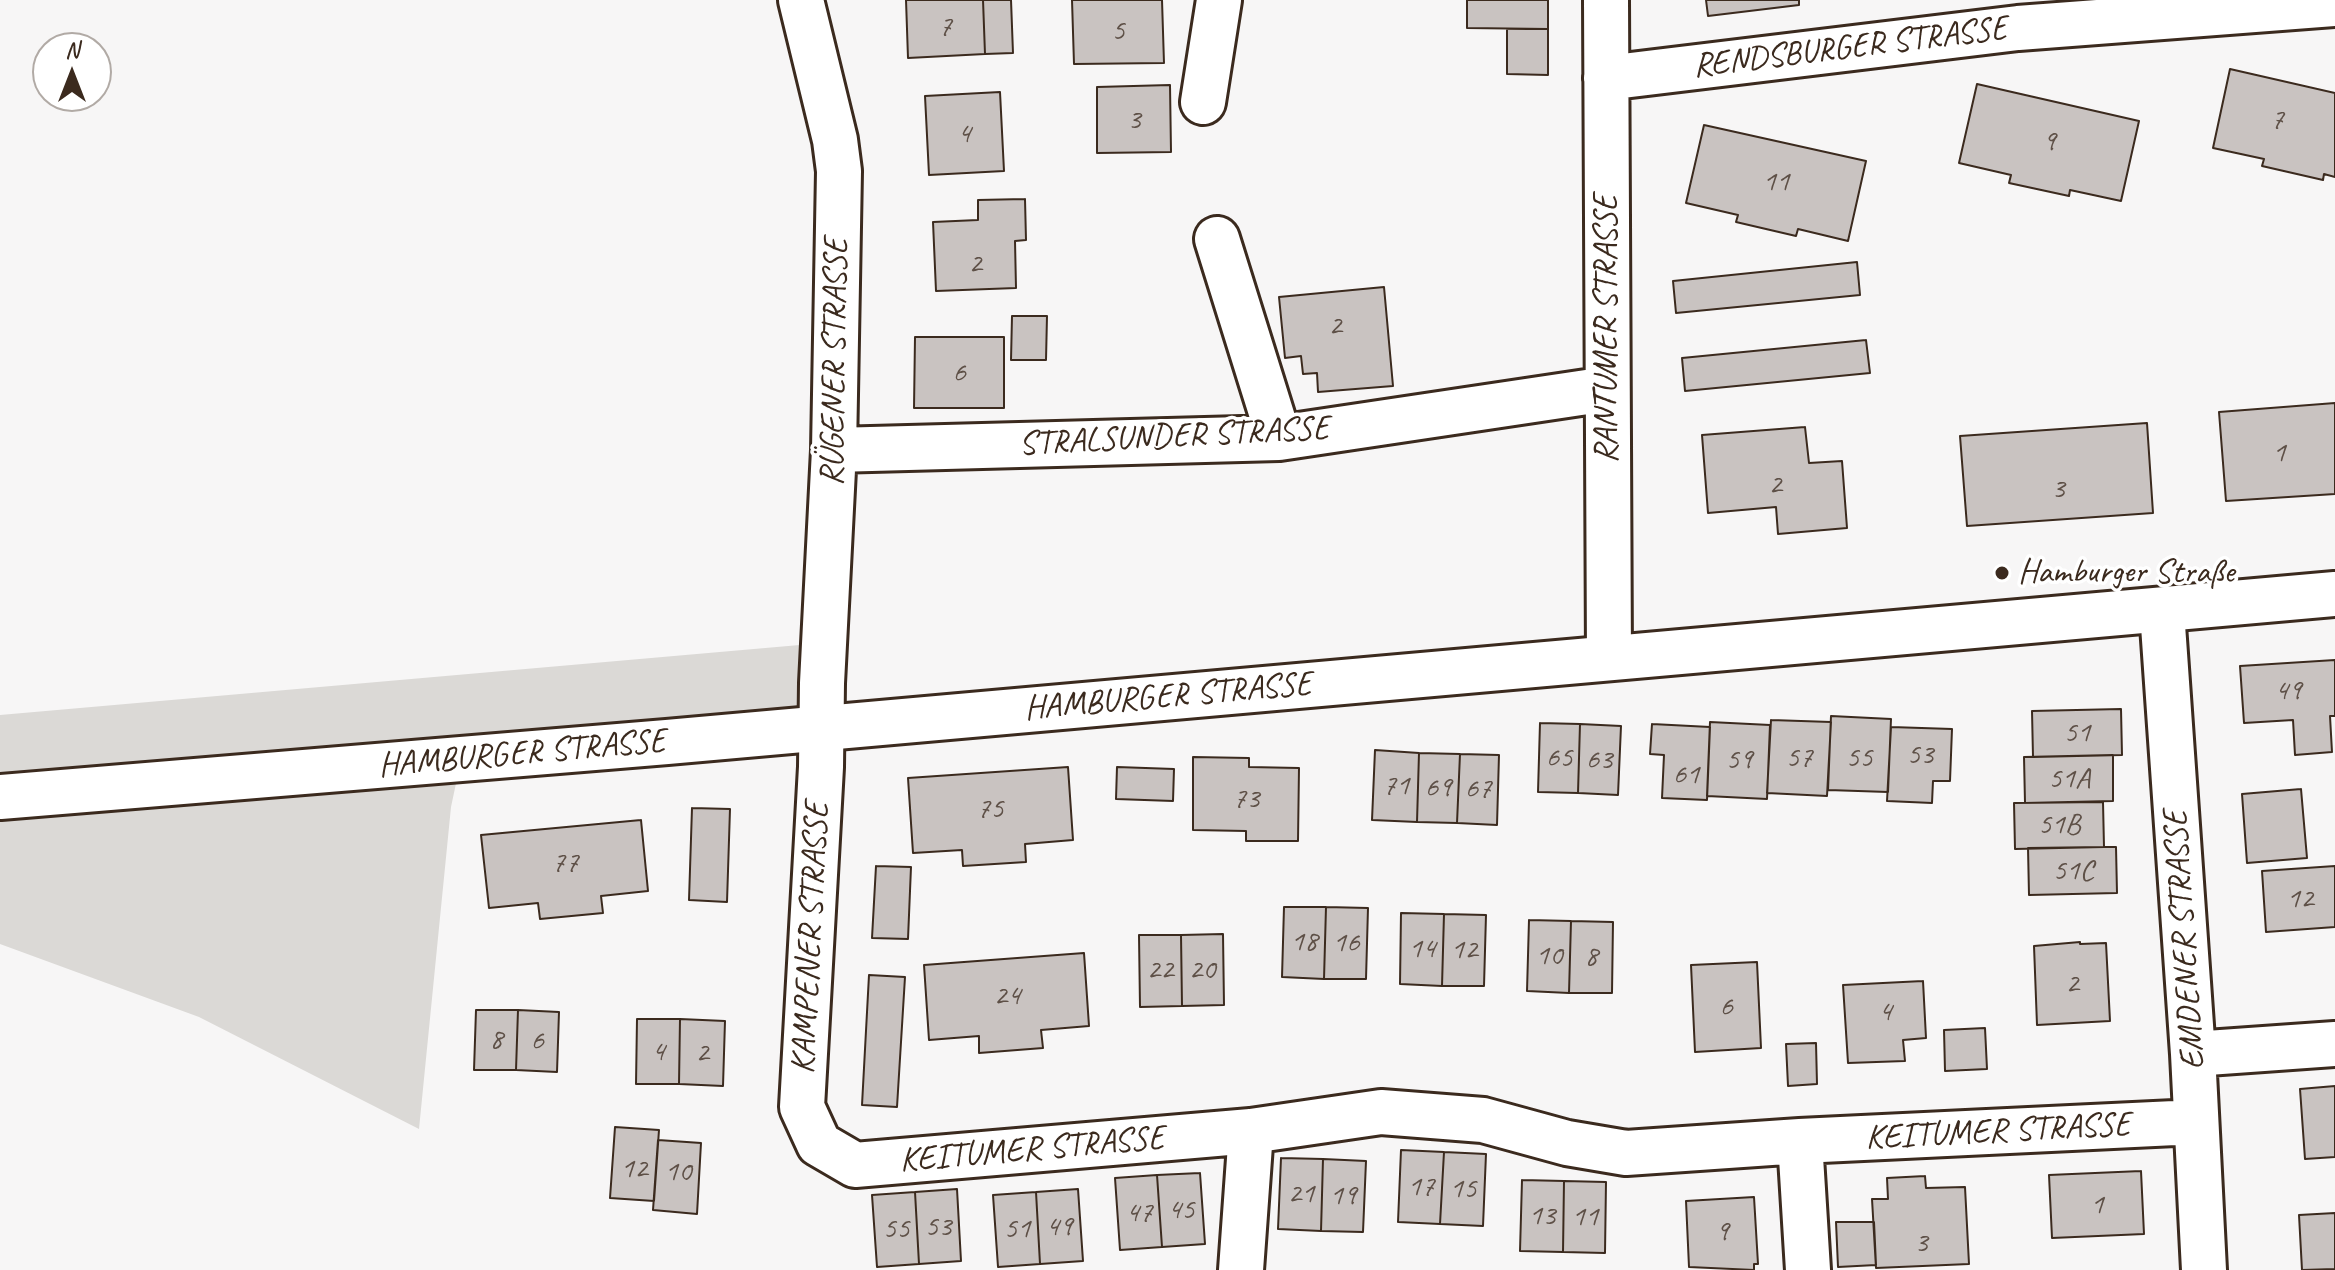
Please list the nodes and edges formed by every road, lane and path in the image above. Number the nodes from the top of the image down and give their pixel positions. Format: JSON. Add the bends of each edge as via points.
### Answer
{"nodes":[{"id":1,"x":801,"y":0,"type":"edge"},
{"id":2,"x":1219,"y":0,"type":"edge"},
{"id":3,"x":1606,"y":0,"type":"edge"},
{"id":4,"x":2335,"y":4,"type":"edge"},
{"id":5,"x":1606,"y":78,"type":"junction"},
{"id":6,"x":1203,"y":102,"type":"dead end"},
{"id":7,"x":1217,"y":239,"type":"dead end"},
{"id":8,"x":1607,"y":389,"type":"junction"},
{"id":9,"x":1279,"y":438,"type":"junction"},
{"id":10,"x":834,"y":450,"type":"junction"},
{"id":11,"x":2335,"y":594,"type":"edge"},
{"id":12,"x":2162,"y":611,"type":"junction"},
{"id":13,"x":1609,"y":658,"type":"junction"},
{"id":14,"x":822,"y":728,"type":"junction"},
{"id":15,"x":0,"y":797,"type":"edge"},
{"id":16,"x":2335,"y":1044,"type":"edge"},
{"id":17,"x":2193,"y":1054,"type":"junction"},
{"id":18,"x":2196,"y":1122,"type":"junction"},
{"id":19,"x":1251,"y":1131,"type":"junction"},
{"id":20,"x":1800,"y":1141,"type":"junction"},
{"id":21,"x":819,"y":1144,"type":"joint"},
{"id":22,"x":1241,"y":1270,"type":"edge"},
{"id":23,"x":1808,"y":1270,"type":"edge"},
{"id":24,"x":2204,"y":1270,"type":"edge"}],
"edges":[{"from":1,"to":10,"type":"street","name":"RÜGENER STRASSE","via":[[839,171]]},
{"from":2,"to":6,"type":"street"},
{"from":3,"to":5,"type":"street","name":"RANTUMER STRASSE"},
{"from":4,"to":5,"type":"street","name":"RENDSBURGER STRASSE","via":[[2018,28]]},
{"from":5,"to":8,"type":"street","name":"RANTUMER STRASSE"},
{"from":7,"to":9,"type":"street"},
{"from":8,"to":9,"type":"street","name":"STRALSUNDER STRASSE"},
{"from":8,"to":13,"type":"street","name":"RANTUMER STRASSE"},
{"from":9,"to":10,"type":"street","name":"STRALSUNDER STRASSE"},
{"from":10,"to":14,"type":"street","name":"RÜGENER STRASSE"},
{"from":11,"to":12,"type":"street","name":"HAMBURGER STRASSE"},
{"from":12,"to":13,"type":"street","name":"HAMBURGER STRASSE"},
{"from":12,"to":17,"type":"street","name":"EMDENER STRASSE"},
{"from":13,"to":14,"type":"street","name":"HAMBURGER STRASSE"},
{"from":14,"to":15,"type":"street","name":"HAMBURGER STRASSE"},
{"from":14,"to":21,"type":"street","name":"KAMPENER STRASSE","via":[[802,1107]]},
{"from":16,"to":17,"type":"street"},
{"from":17,"to":18,"type":"street","name":"EMDENER STRASSE"},
{"from":18,"to":20,"type":"street","name":"KEITUMER STRASSE"},
{"from":18,"to":24,"type":"street","name":"EMDENER STRASSE"},
{"from":19,"to":20,"type":"street","name":"KEITUMER STRASSE","via":[[1381,1112],[1483,1120],[1626,1153]]},
{"from":19,"to":21,"type":"street","name":"KEITUMER STRASSE","via":[[855,1165]]},
{"from":19,"to":22,"type":"street"},
{"from":20,"to":23,"type":"street"}]}
